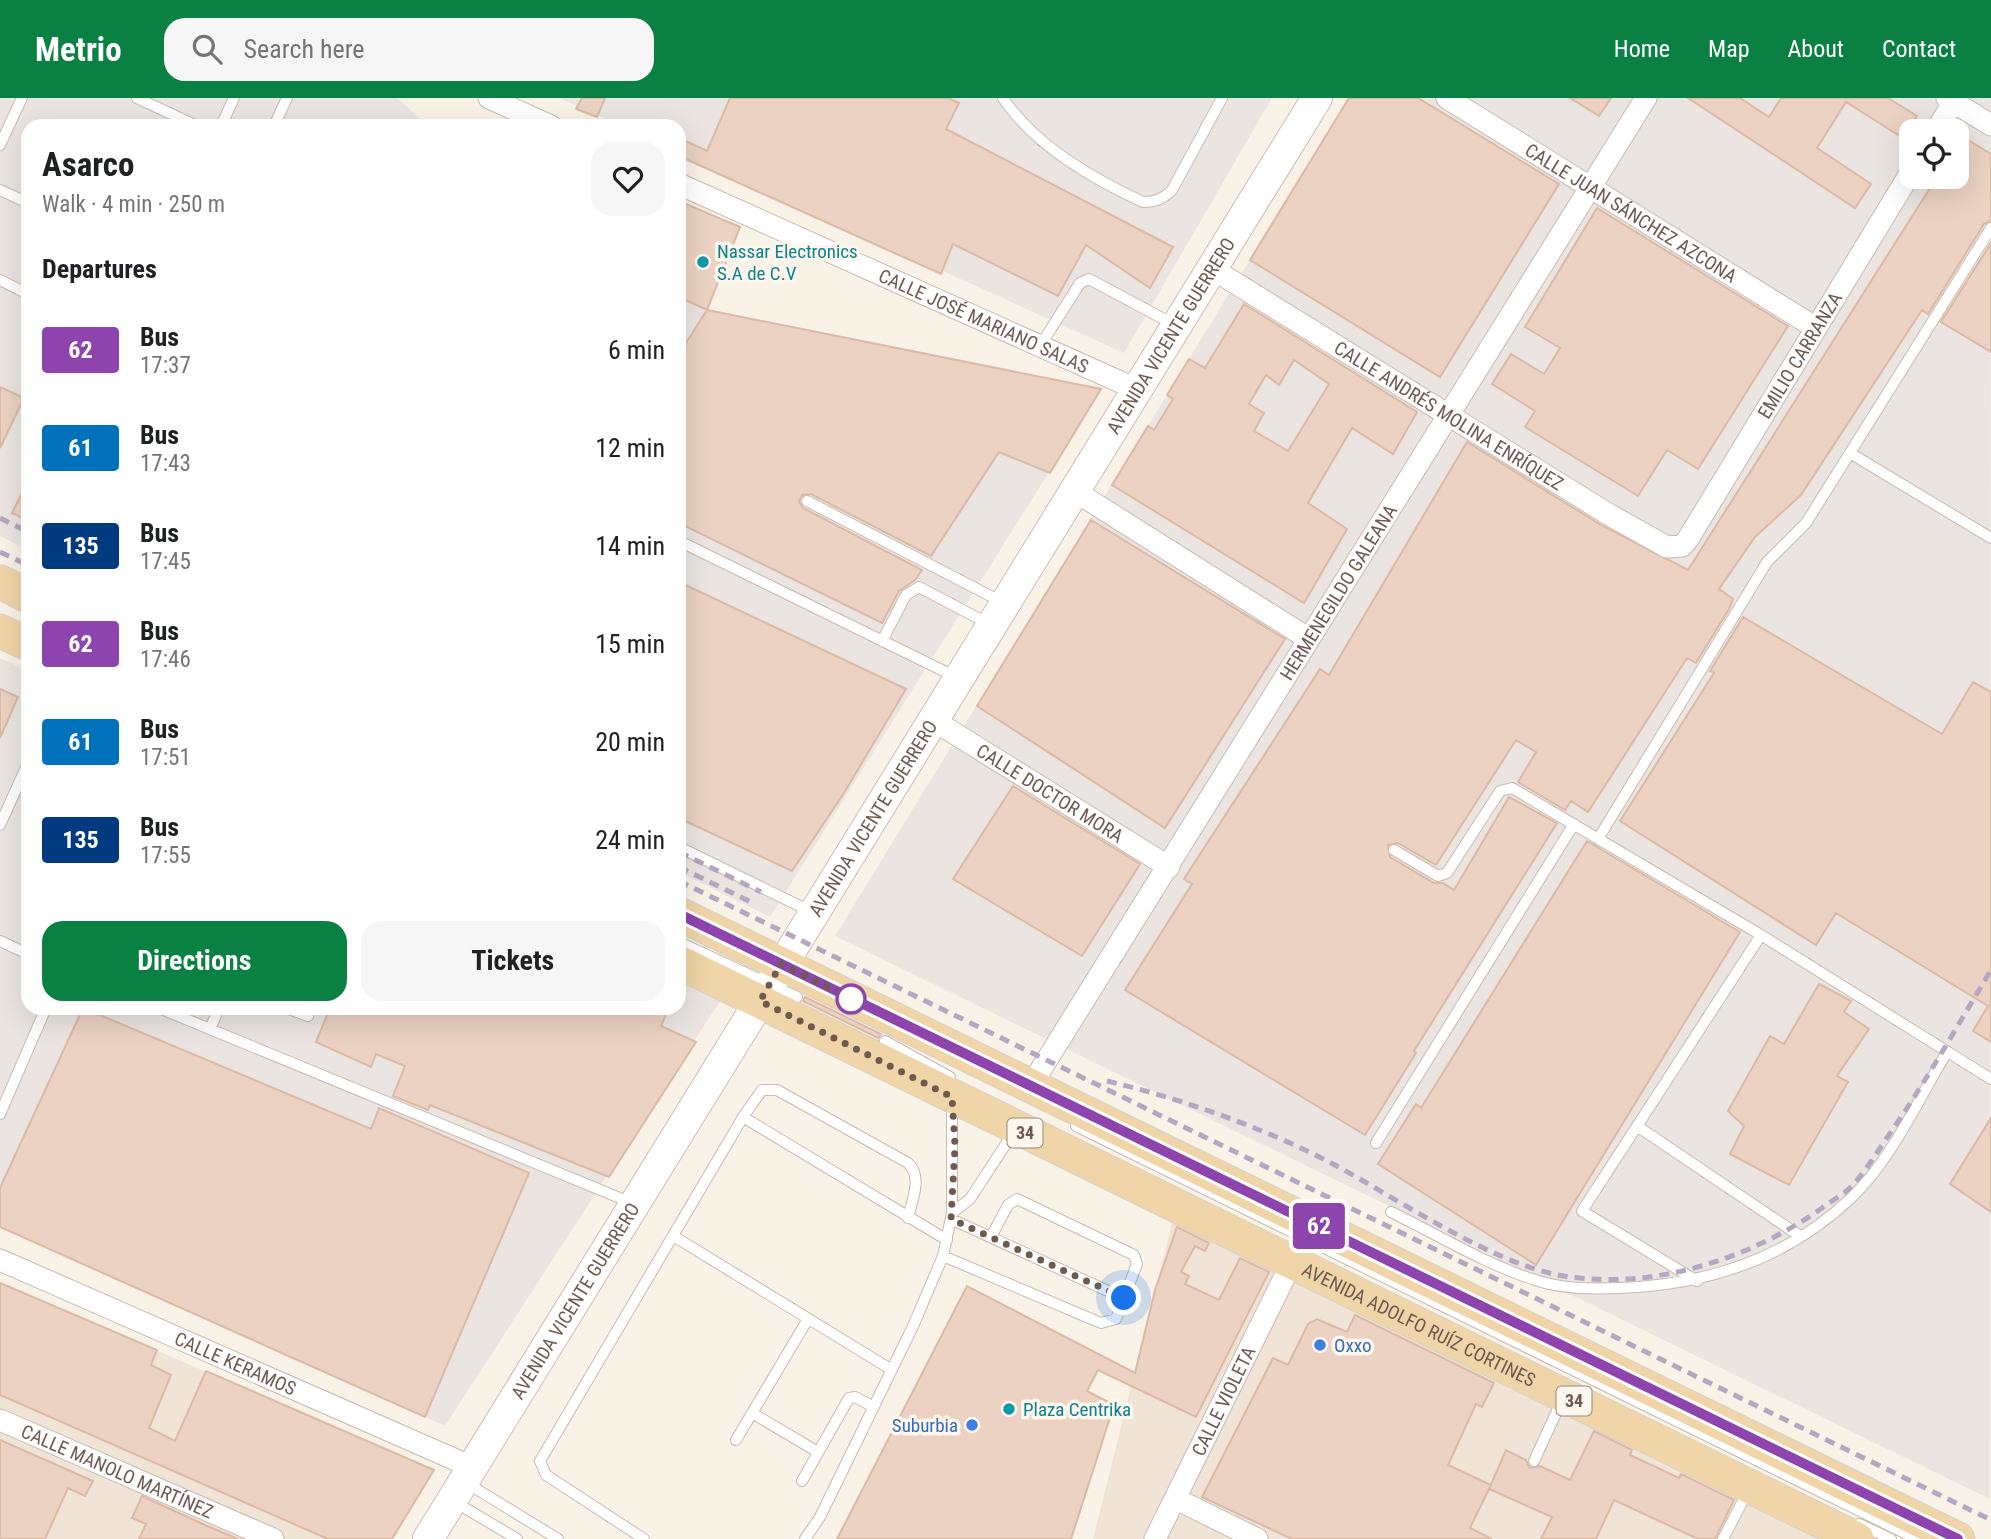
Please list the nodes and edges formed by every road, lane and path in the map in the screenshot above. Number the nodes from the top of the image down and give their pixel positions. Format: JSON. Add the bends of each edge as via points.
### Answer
{"nodes":[{"id":1,"x":22,"y":98,"type":"edge"},
{"id":2,"x":137,"y":98,"type":"edge"},
{"id":3,"x":234,"y":98,"type":"edge"},
{"id":4,"x":287,"y":98,"type":"edge"},
{"id":5,"x":489,"y":98,"type":"edge"},
{"id":6,"x":1003,"y":98,"type":"edge"},
{"id":7,"x":1222,"y":98,"type":"edge"},
{"id":8,"x":1317,"y":98,"type":"edge"},
{"id":9,"x":1447,"y":98,"type":"edge"},
{"id":10,"x":1646,"y":98,"type":"edge"},
{"id":11,"x":1952,"y":99,"type":"edge"},
{"id":12,"x":182,"y":119,"type":"edge"},
{"id":13,"x":224,"y":119,"type":"edge"},
{"id":14,"x":277,"y":119,"type":"edge"},
{"id":15,"x":536,"y":119,"type":"edge"},
{"id":16,"x":1942,"y":119,"type":"edge"},
{"id":17,"x":1991,"y":125,"type":"edge"},
{"id":18,"x":0,"y":145,"type":"edge"},
{"id":19,"x":686,"y":187,"type":"edge"},
{"id":20,"x":1590,"y":189,"type":"junction"},
{"id":21,"x":1901,"y":189,"type":"edge"},
{"id":22,"x":0,"y":190,"type":"edge"},
{"id":23,"x":21,"y":200,"type":"edge"},
{"id":24,"x":1991,"y":228,"type":"edge"},
{"id":25,"x":1211,"y":268,"type":"junction"},
{"id":26,"x":0,"y":281,"type":"edge"},
{"id":27,"x":21,"y":291,"type":"edge"},
{"id":28,"x":1175,"y":325,"type":"junction"},
{"id":29,"x":1816,"y":328,"type":"junction"},
{"id":30,"x":1040,"y":346,"type":"junction"},
{"id":31,"x":1136,"y":389,"type":"junction"},
{"id":32,"x":1450,"y":417,"type":"junction"},
{"id":33,"x":1850,"y":453,"type":"junction"},
{"id":34,"x":1073,"y":490,"type":"junction"},
{"id":35,"x":807,"y":501,"type":"dead end"},
{"id":36,"x":1991,"y":538,"type":"edge"},
{"id":37,"x":1688,"y":539,"type":"joint"},
{"id":38,"x":686,"y":544,"type":"edge"},
{"id":39,"x":0,"y":582,"type":"edge"},
{"id":40,"x":21,"y":592,"type":"edge"},
{"id":41,"x":0,"y":596,"type":"edge"},
{"id":42,"x":21,"y":606,"type":"edge"},
{"id":43,"x":998,"y":614,"type":"junction"},
{"id":44,"x":0,"y":631,"type":"edge"},
{"id":45,"x":1309,"y":639,"type":"junction"},
{"id":46,"x":21,"y":641,"type":"edge"},
{"id":47,"x":882,"y":641,"type":"junction"},
{"id":48,"x":958,"y":678,"type":"junction"},
{"id":49,"x":933,"y":720,"type":"junction"},
{"id":50,"x":21,"y":778,"type":"edge"},
{"id":51,"x":1574,"y":824,"type":"junction"},
{"id":52,"x":0,"y":825,"type":"edge"},
{"id":53,"x":1598,"y":839,"type":"junction"},
{"id":54,"x":686,"y":850,"type":"edge"},
{"id":55,"x":1394,"y":850,"type":"dead end"},
{"id":56,"x":1169,"y":867,"type":"junction"},
{"id":57,"x":813,"y":913,"type":"junction"},
{"id":58,"x":686,"y":919,"type":"edge"},
{"id":59,"x":686,"y":931,"type":"edge"},
{"id":60,"x":1761,"y":935,"type":"junction"},
{"id":61,"x":0,"y":941,"type":"edge"},
{"id":62,"x":686,"y":946,"type":"edge"},
{"id":63,"x":21,"y":951,"type":"edge"},
{"id":64,"x":686,"y":963,"type":"edge"},
{"id":65,"x":777,"y":982,"type":"junction"},
{"id":66,"x":797,"y":998,"type":"dead end"},
{"id":67,"x":43,"y":1015,"type":"edge"},
{"id":68,"x":180,"y":1015,"type":"edge"},
{"id":69,"x":216,"y":1015,"type":"edge"},
{"id":70,"x":891,"y":1028,"type":"dead end"},
{"id":71,"x":210,"y":1029,"type":"junction"},
{"id":72,"x":885,"y":1041,"type":"dead end"},
{"id":73,"x":1947,"y":1052,"type":"junction"},
{"id":74,"x":949,"y":1060,"type":"dead end"},
{"id":75,"x":1991,"y":1079,"type":"edge"},
{"id":76,"x":1030,"y":1087,"type":"junction"},
{"id":77,"x":958,"y":1091,"type":"junction"},
{"id":78,"x":0,"y":1114,"type":"edge"},
{"id":79,"x":1007,"y":1116,"type":"junction"},
{"id":80,"x":743,"y":1117,"type":"junction"},
{"id":81,"x":1065,"y":1121,"type":"dead end"},
{"id":82,"x":1637,"y":1126,"type":"junction"},
{"id":83,"x":1376,"y":1143,"type":"dead end"},
{"id":84,"x":635,"y":1203,"type":"junction"},
{"id":85,"x":1391,"y":1212,"type":"dead end"},
{"id":86,"x":952,"y":1216,"type":"junction"},
{"id":87,"x":908,"y":1218,"type":"junction"},
{"id":88,"x":992,"y":1236,"type":"junction"},
{"id":89,"x":1800,"y":1236,"type":"junction"},
{"id":90,"x":675,"y":1237,"type":"junction"},
{"id":91,"x":947,"y":1240,"type":"junction"},
{"id":92,"x":943,"y":1256,"type":"junction"},
{"id":93,"x":0,"y":1260,"type":"edge"},
{"id":94,"x":1292,"y":1262,"type":"junction"},
{"id":95,"x":1698,"y":1281,"type":"junction"},
{"id":96,"x":1124,"y":1298,"type":"junction"},
{"id":97,"x":808,"y":1319,"type":"junction"},
{"id":98,"x":1532,"y":1366,"type":"dead end"},
{"id":99,"x":892,"y":1370,"type":"junction"},
{"id":100,"x":1564,"y":1396,"type":"junction"},
{"id":101,"x":874,"y":1407,"type":"junction"},
{"id":102,"x":752,"y":1413,"type":"junction"},
{"id":103,"x":0,"y":1420,"type":"edge"},
{"id":104,"x":736,"y":1440,"type":"dead end"},
{"id":105,"x":818,"y":1452,"type":"junction"},
{"id":106,"x":1534,"y":1461,"type":"dead end"},
{"id":107,"x":802,"y":1481,"type":"dead end"},
{"id":108,"x":463,"y":1483,"type":"junction"},
{"id":109,"x":1761,"y":1484,"type":"junction"},
{"id":110,"x":1176,"y":1499,"type":"junction"},
{"id":111,"x":640,"y":1538,"type":"edge"},
{"id":112,"x":274,"y":1539,"type":"edge"},
{"id":113,"x":428,"y":1539,"type":"edge"},
{"id":114,"x":517,"y":1539,"type":"edge"},
{"id":115,"x":558,"y":1539,"type":"edge"},
{"id":116,"x":805,"y":1539,"type":"edge"},
{"id":117,"x":1155,"y":1539,"type":"edge"},
{"id":118,"x":1257,"y":1539,"type":"edge"},
{"id":119,"x":1723,"y":1539,"type":"edge"},
{"id":120,"x":1857,"y":1539,"type":"edge"},
{"id":121,"x":1891,"y":1539,"type":"edge"},
{"id":122,"x":1917,"y":1539,"type":"edge"},
{"id":123,"x":1958,"y":1539,"type":"edge"}],
"edges":[{"from":1,"to":18,"type":"lane"},
{"from":2,"to":12,"type":"lane"},
{"from":3,"to":13,"type":"lane"},
{"from":4,"to":14,"type":"lane"},
{"from":5,"to":15,"type":"street"},
{"from":6,"to":7,"type":"lane","via":[[1080,170],[1143,202],[1165,197],[1172,190]]},
{"from":8,"to":25,"type":"main road","name":"AVENIDA VICENTE GUERRERO"},
{"from":9,"to":20,"type":"street","name":"CALLE JUAN SÁNCHEZ AZCONA"},
{"from":10,"to":20,"type":"street","name":"HERMENEGILDO GALEANA"},
{"from":11,"to":16,"type":"street"},
{"from":11,"to":17,"type":"street"},
{"from":19,"to":30,"type":"street","name":"CALLE JOSÉ MARIANO SALAS"},
{"from":20,"to":29,"type":"street","name":"CALLE JUAN SÁNCHEZ AZCONA"},
{"from":20,"to":32,"type":"street","name":"HERMENEGILDO GALEANA"},
{"from":21,"to":29,"type":"street","name":"EMILIO CARRANZA"},
{"from":22,"to":23,"type":"lane"},
{"from":24,"to":33,"type":"lane"},
{"from":25,"to":28,"type":"main road","name":"AVENIDA VICENTE GUERRERO"},
{"from":25,"to":32,"type":"street","name":"CALLE ANDRÉS MOLINA ENRÍQUEZ"},
{"from":26,"to":27,"type":"lane"},
{"from":28,"to":30,"type":"lane","via":[[1087,279]]},
{"from":28,"to":31,"type":"main road","name":"AVENIDA VICENTE GUERRERO"},
{"from":29,"to":37,"type":"street","name":"EMILIO CARRANZA"},
{"from":30,"to":31,"type":"street","name":"CALLE JOSÉ MARIANO SALAS"},
{"from":31,"to":34,"type":"main road","name":"AVENIDA VICENTE GUERRERO"},
{"from":32,"to":37,"type":"street","name":"CALLE ANDRÉS MOLINA ENRÍQUEZ","via":[[1667,547]]},
{"from":32,"to":45,"type":"street","name":"HERMENEGILDO GALEANA"},
{"from":33,"to":36,"type":"lane"},
{"from":33,"to":53,"type":"lane","via":[[1807,523],[1767,562]]},
{"from":34,"to":43,"type":"main road","name":"AVENIDA VICENTE GUERRERO"},
{"from":34,"to":45,"type":"street"},
{"from":35,"to":43,"type":"lane"},
{"from":38,"to":47,"type":"lane"},
{"from":39,"to":40,"type":"main road"},
{"from":41,"to":42,"type":"lane"},
{"from":43,"to":47,"type":"lane","via":[[919,587],[906,595]]},
{"from":43,"to":48,"type":"main road","name":"AVENIDA VICENTE GUERRERO"},
{"from":44,"to":46,"type":"main road"},
{"from":45,"to":56,"type":"street","name":"HERMENEGILDO GALEANA"},
{"from":47,"to":48,"type":"lane"},
{"from":48,"to":49,"type":"main road","name":"AVENIDA VICENTE GUERRERO"},
{"from":49,"to":56,"type":"street","name":"CALLE DOCTOR MORA"},
{"from":49,"to":57,"type":"main road","name":"AVENIDA VICENTE GUERRERO"},
{"from":50,"to":52,"type":"lane"},
{"from":51,"to":53,"type":"lane"},
{"from":51,"to":55,"type":"lane","via":[[1507,787],[1447,873],[1438,876]]},
{"from":51,"to":83,"type":"lane"},
{"from":53,"to":60,"type":"lane"},
{"from":54,"to":57,"type":"lane"},
{"from":56,"to":76,"type":"street","name":"HERMENEGILDO GALEANA"},
{"from":57,"to":65,"type":"main road","name":"AVENIDA VICENTE GUERRERO"},
{"from":58,"to":65,"type":"main road","name":"AVENIDA ADOLFO RUÍZ CORTINES","number":"34"},
{"from":59,"to":65,"type":"lane"},
{"from":60,"to":73,"type":"lane"},
{"from":60,"to":82,"type":"lane"},
{"from":61,"to":63,"type":"lane"},
{"from":62,"to":65,"type":"lane"},
{"from":64,"to":65,"type":"main road","name":"AVENIDA ADOLFO RUÍZ CORTINES","number":"34"},
{"from":65,"to":66,"type":"lane"},
{"from":65,"to":76,"type":"main road","name":"AVENIDA ADOLFO RUÍZ CORTINES","number":"34"},
{"from":65,"to":77,"type":"main road","name":"AVENIDA ADOLFO RUÍZ CORTINES","number":"34"},
{"from":65,"to":84,"type":"main road","name":"AVENIDA VICENTE GUERRERO"},
{"from":67,"to":78,"type":"lane"},
{"from":68,"to":71,"type":"lane"},
{"from":69,"to":71,"type":"lane"},
{"from":70,"to":74,"type":"lane"},
{"from":71,"to":84,"type":"lane"},
{"from":72,"to":77,"type":"lane"},
{"from":73,"to":75,"type":"lane"},
{"from":73,"to":89,"type":"lane","via":[[1876,1168],[1852,1197]]},
{"from":76,"to":123,"type":"main road","name":"AVENIDA ADOLFO RUÍZ CORTINES","number":"34"},
{"from":77,"to":79,"type":"main road","name":"AVENIDA ADOLFO RUÍZ CORTINES","number":"34"},
{"from":77,"to":86,"type":"lane"},
{"from":79,"to":86,"type":"lane","via":[[970,1199]]},
{"from":79,"to":94,"type":"main road","name":"AVENIDA ADOLFO RUÍZ CORTINES","number":"34"},
{"from":79,"to":98,"type":"lane"},
{"from":80,"to":87,"type":"lane"},
{"from":80,"to":87,"type":"lane","via":[[762,1090],[777,1090],[908,1163],[916,1180]]},
{"from":80,"to":90,"type":"lane"},
{"from":81,"to":122,"type":"lane"},
{"from":82,"to":89,"type":"lane"},
{"from":82,"to":95,"type":"lane","via":[[1582,1211]]},
{"from":84,"to":108,"type":"main road","name":"AVENIDA VICENTE GUERRERO"},
{"from":85,"to":95,"type":"lane","via":[[1511,1271],[1563,1287],[1648,1287]]},
{"from":86,"to":88,"type":"lane"},
{"from":86,"to":91,"type":"lane"},
{"from":87,"to":91,"type":"lane"},
{"from":88,"to":96,"type":"lane"},
{"from":88,"to":96,"type":"lane","via":[[1008,1205],[1023,1200],[1137,1257]]},
{"from":89,"to":95,"type":"lane","via":[[1740,1267]]},
{"from":90,"to":97,"type":"lane"},
{"from":90,"to":111,"type":"lane","via":[[540,1461],[546,1475]]},
{"from":91,"to":92,"type":"lane"},
{"from":92,"to":96,"type":"lane","via":[[1101,1323],[1116,1319]]},
{"from":92,"to":99,"type":"lane"},
{"from":93,"to":108,"type":"street","name":"CALLE KERAMOS"},
{"from":94,"to":100,"type":"main road","name":"AVENIDA ADOLFO RUÍZ CORTINES","number":"34"},
{"from":94,"to":110,"type":"street","name":"CALLE VIOLETA"},
{"from":97,"to":99,"type":"lane"},
{"from":97,"to":102,"type":"lane"},
{"from":99,"to":101,"type":"lane"},
{"from":100,"to":106,"type":"lane"},
{"from":100,"to":109,"type":"main road","name":"AVENIDA ADOLFO RUÍZ CORTINES","number":"34"},
{"from":101,"to":105,"type":"lane","via":[[849,1398]]},
{"from":101,"to":116,"type":"lane"},
{"from":102,"to":104,"type":"lane"},
{"from":102,"to":105,"type":"lane"},
{"from":103,"to":112,"type":"street","name":"CALLE MANOLO MARTÍNEZ"},
{"from":105,"to":107,"type":"lane"},
{"from":108,"to":113,"type":"main road","name":"AVENIDA VICENTE GUERRERO"},
{"from":108,"to":114,"type":"lane"},
{"from":108,"to":115,"type":"lane"},
{"from":109,"to":119,"type":"lane"},
{"from":109,"to":120,"type":"main road","name":"AVENIDA ADOLFO RUÍZ CORTINES","number":"34"},
{"from":109,"to":121,"type":"lane"},
{"from":110,"to":117,"type":"street","name":"CALLE VIOLETA"},
{"from":110,"to":118,"type":"street"}]}
